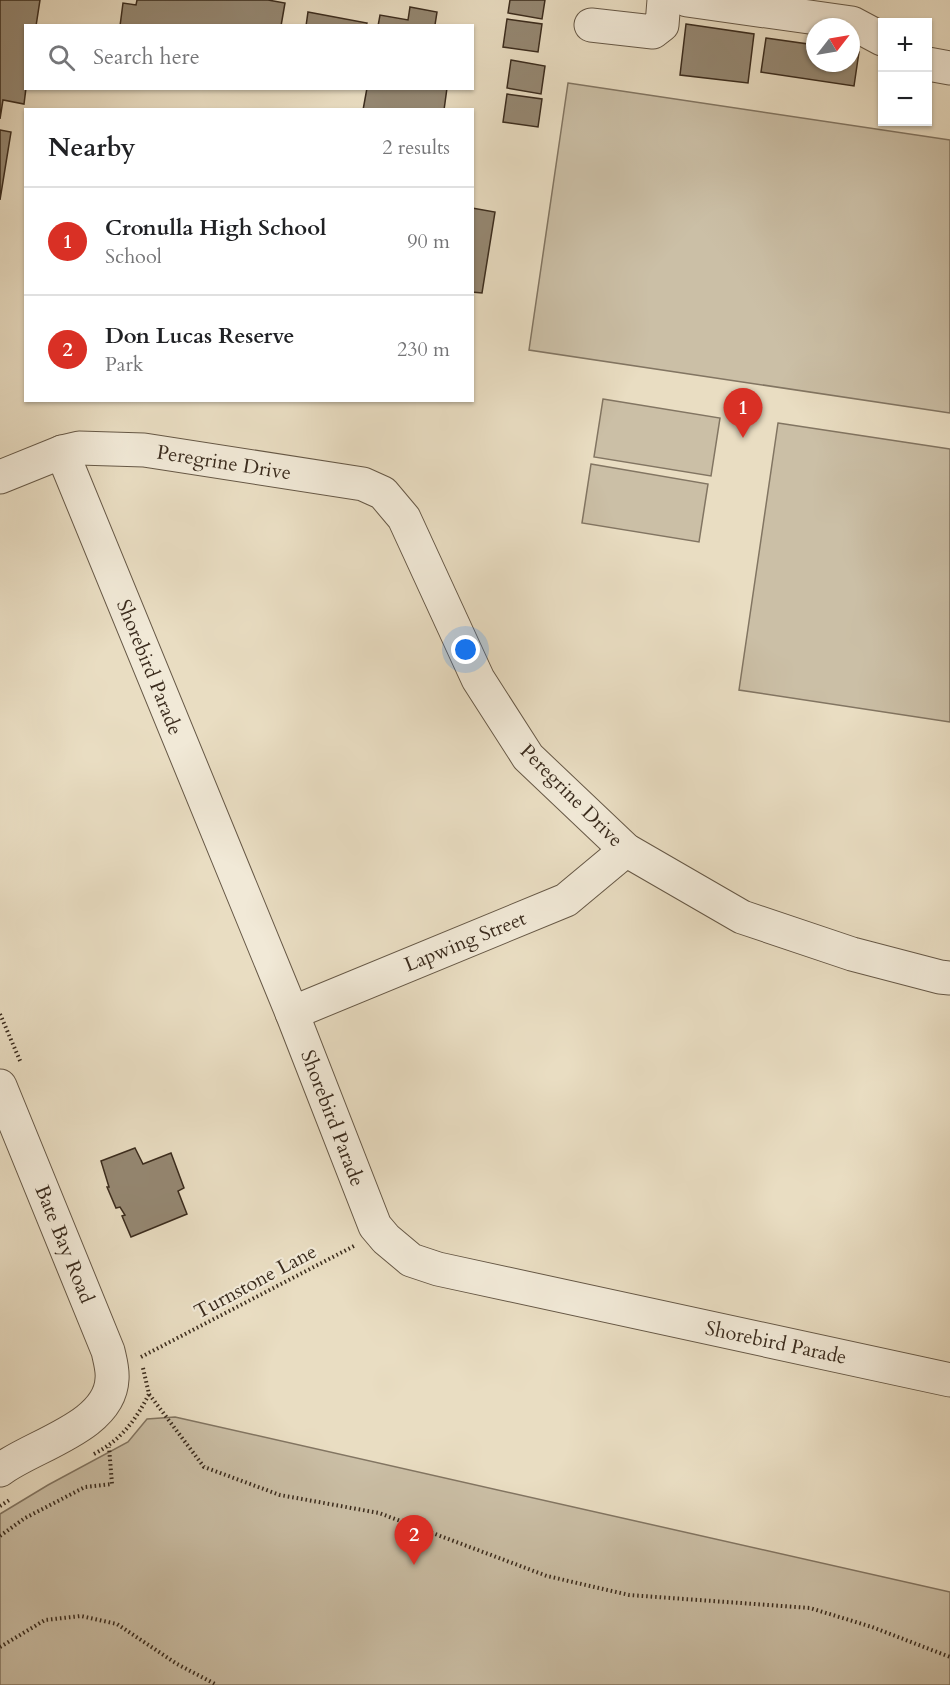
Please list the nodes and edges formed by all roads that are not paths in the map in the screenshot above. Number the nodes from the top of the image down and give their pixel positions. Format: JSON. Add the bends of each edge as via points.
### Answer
{"nodes":[{"id":1,"x":664,"y":0,"type":"edge"},
{"id":2,"x":687,"y":0,"type":"edge"},
{"id":3,"x":591,"y":24,"type":"dead end"},
{"id":4,"x":878,"y":37,"type":"edge"},
{"id":5,"x":932,"y":65,"type":"edge"},
{"id":6,"x":950,"y":68,"type":"edge"},
{"id":7,"x":62,"y":452,"type":"junction"},
{"id":8,"x":0,"y":477,"type":"edge"},
{"id":9,"x":626,"y":850,"type":"junction"},
{"id":10,"x":950,"y":978,"type":"edge"},
{"id":11,"x":291,"y":1013,"type":"junction"},
{"id":12,"x":0,"y":1086,"type":"edge"},
{"id":13,"x":950,"y":1380,"type":"edge"},
{"id":14,"x":0,"y":1470,"type":"edge"}],
"edges":[{"from":1,"to":3,"type":"street","via":[[662,25],[653,32]]},
{"from":2,"to":4,"type":"street","via":[[852,23]]},
{"from":5,"to":6,"type":"street"},
{"from":7,"to":8,"type":"street","name":"Peregrine Drive"},
{"from":7,"to":9,"type":"street","name":"Peregrine Drive","via":[[79,448],[144,450],[363,484],[383,494],[404,518],[478,679],[528,757]]},
{"from":7,"to":11,"type":"street","name":"Shorebird Parade"},
{"from":9,"to":10,"type":"street","name":"Peregrine Drive","via":[[742,917],[852,954]]},
{"from":9,"to":11,"type":"street","name":"Lapwing Street","via":[[566,900]]},
{"from":11,"to":13,"type":"street","name":"Shorebird Parade","via":[[375,1226],[411,1260]]},
{"from":12,"to":14,"type":"street","name":"Bate Bay Road","via":[[108,1351],[113,1378],[104,1405],[90,1419]]}]}
